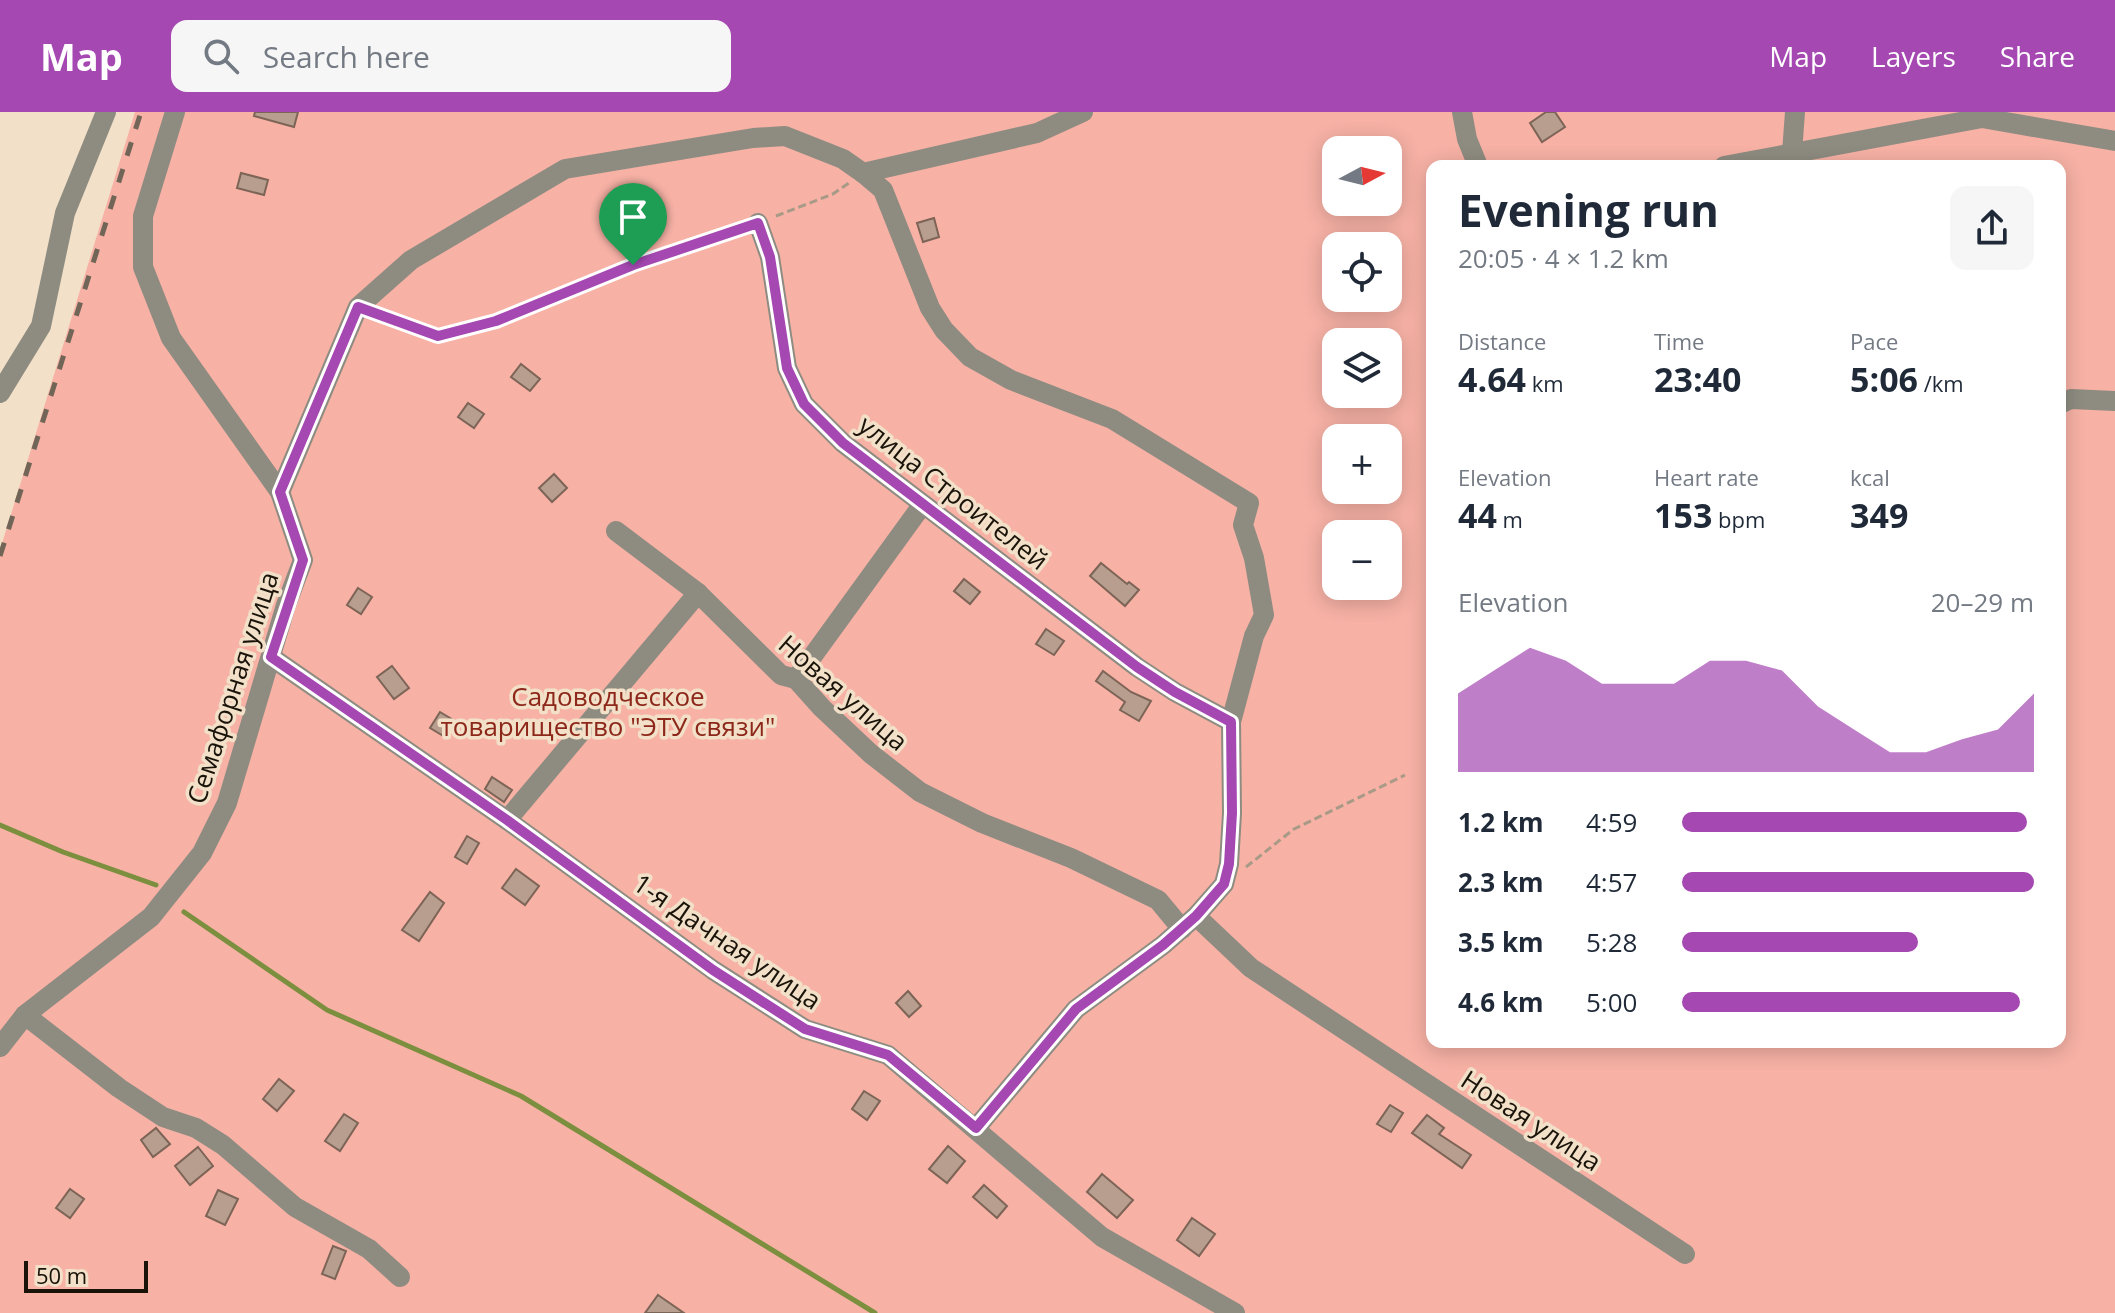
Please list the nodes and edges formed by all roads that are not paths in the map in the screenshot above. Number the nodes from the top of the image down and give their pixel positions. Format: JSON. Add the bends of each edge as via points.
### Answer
{"nodes":[{"id":1,"x":106,"y":112,"type":"edge"},
{"id":2,"x":1083,"y":112,"type":"edge"},
{"id":3,"x":1462,"y":112,"type":"edge"},
{"id":4,"x":1795,"y":112,"type":"edge"},
{"id":5,"x":173,"y":113,"type":"edge"},
{"id":6,"x":2115,"y":141,"type":"edge"},
{"id":7,"x":1792,"y":153,"type":"junction"},
{"id":8,"x":1476,"y":160,"type":"edge"},
{"id":9,"x":1755,"y":160,"type":"edge"},
{"id":10,"x":863,"y":173,"type":"junction"},
{"id":11,"x":758,"y":223,"type":"road end"},
{"id":12,"x":0,"y":393,"type":"edge"},
{"id":13,"x":2066,"y":401,"type":"edge"},
{"id":14,"x":2115,"y":401,"type":"edge"},
{"id":15,"x":280,"y":492,"type":"junction"},
{"id":16,"x":923,"y":504,"type":"junction"},
{"id":17,"x":616,"y":531,"type":"dead end"},
{"id":18,"x":698,"y":593,"type":"junction"},
{"id":19,"x":271,"y":657,"type":"junction"},
{"id":20,"x":796,"y":679,"type":"junction"},
{"id":21,"x":1231,"y":722,"type":"junction"},
{"id":22,"x":507,"y":820,"type":"junction"},
{"id":23,"x":1189,"y":922,"type":"junction"},
{"id":24,"x":25,"y":1015,"type":"junction"},
{"id":25,"x":0,"y":1047,"type":"edge"},
{"id":26,"x":976,"y":1128,"type":"junction"},
{"id":27,"x":1685,"y":1254,"type":"dead end"},
{"id":28,"x":400,"y":1277,"type":"dead end"},
{"id":29,"x":1235,"y":1313,"type":"edge"}],
"edges":[{"from":1,"to":12,"type":"street","via":[[65,213],[41,326]]},
{"from":2,"to":10,"type":"street","via":[[1037,133]]},
{"from":3,"to":8,"type":"street"},
{"from":4,"to":7,"type":"street"},
{"from":5,"to":15,"type":"street","name":"Семафорная улица","via":[[143,216],[143,267],[171,338]]},
{"from":6,"to":7,"type":"street","via":[[1982,118]]},
{"from":7,"to":9,"type":"street"},
{"from":10,"to":15,"type":"street","via":[[843,159],[785,136],[565,169],[411,260],[358,307]]},
{"from":10,"to":21,"type":"street","via":[[883,190],[930,308],[970,357],[1011,380],[1112,419],[1249,503],[1243,525],[1264,615]]},
{"from":11,"to":16,"type":"street","name":"улица Строителей","via":[[770,257],[787,368],[804,404],[843,443]]},
{"from":13,"to":14,"type":"street"},
{"from":15,"to":19,"type":"street","name":"Семафорная улица","via":[[303,560]]},
{"from":16,"to":20,"type":"street"},
{"from":16,"to":21,"type":"street","name":"улица Строителей","via":[[1137,667]]},
{"from":17,"to":18,"type":"street","name":"Новая улица"},
{"from":18,"to":20,"type":"street","name":"Новая улица","via":[[781,675]]},
{"from":18,"to":22,"type":"street"},
{"from":19,"to":22,"type":"street","name":"1-я Дачная улица"},
{"from":19,"to":24,"type":"street","name":"Семафорная улица","via":[[227,803],[202,853],[151,917]]},
{"from":20,"to":23,"type":"street","name":"Новая улица","via":[[871,754],[920,792],[1158,900]]},
{"from":21,"to":23,"type":"street","via":[[1229,864],[1224,884]]},
{"from":22,"to":26,"type":"street","name":"1-я Дачная улица","via":[[713,970],[805,1029],[888,1055]]},
{"from":23,"to":26,"type":"street","via":[[1076,1009]]},
{"from":23,"to":27,"type":"street","name":"Новая улица"},
{"from":24,"to":25,"type":"street","name":"Семафорная улица"},
{"from":24,"to":28,"type":"street","via":[[163,1117],[223,1145],[295,1207],[369,1249]]},
{"from":26,"to":29,"type":"street","name":"1-я Дачная улица","via":[[1102,1237]]}]}
